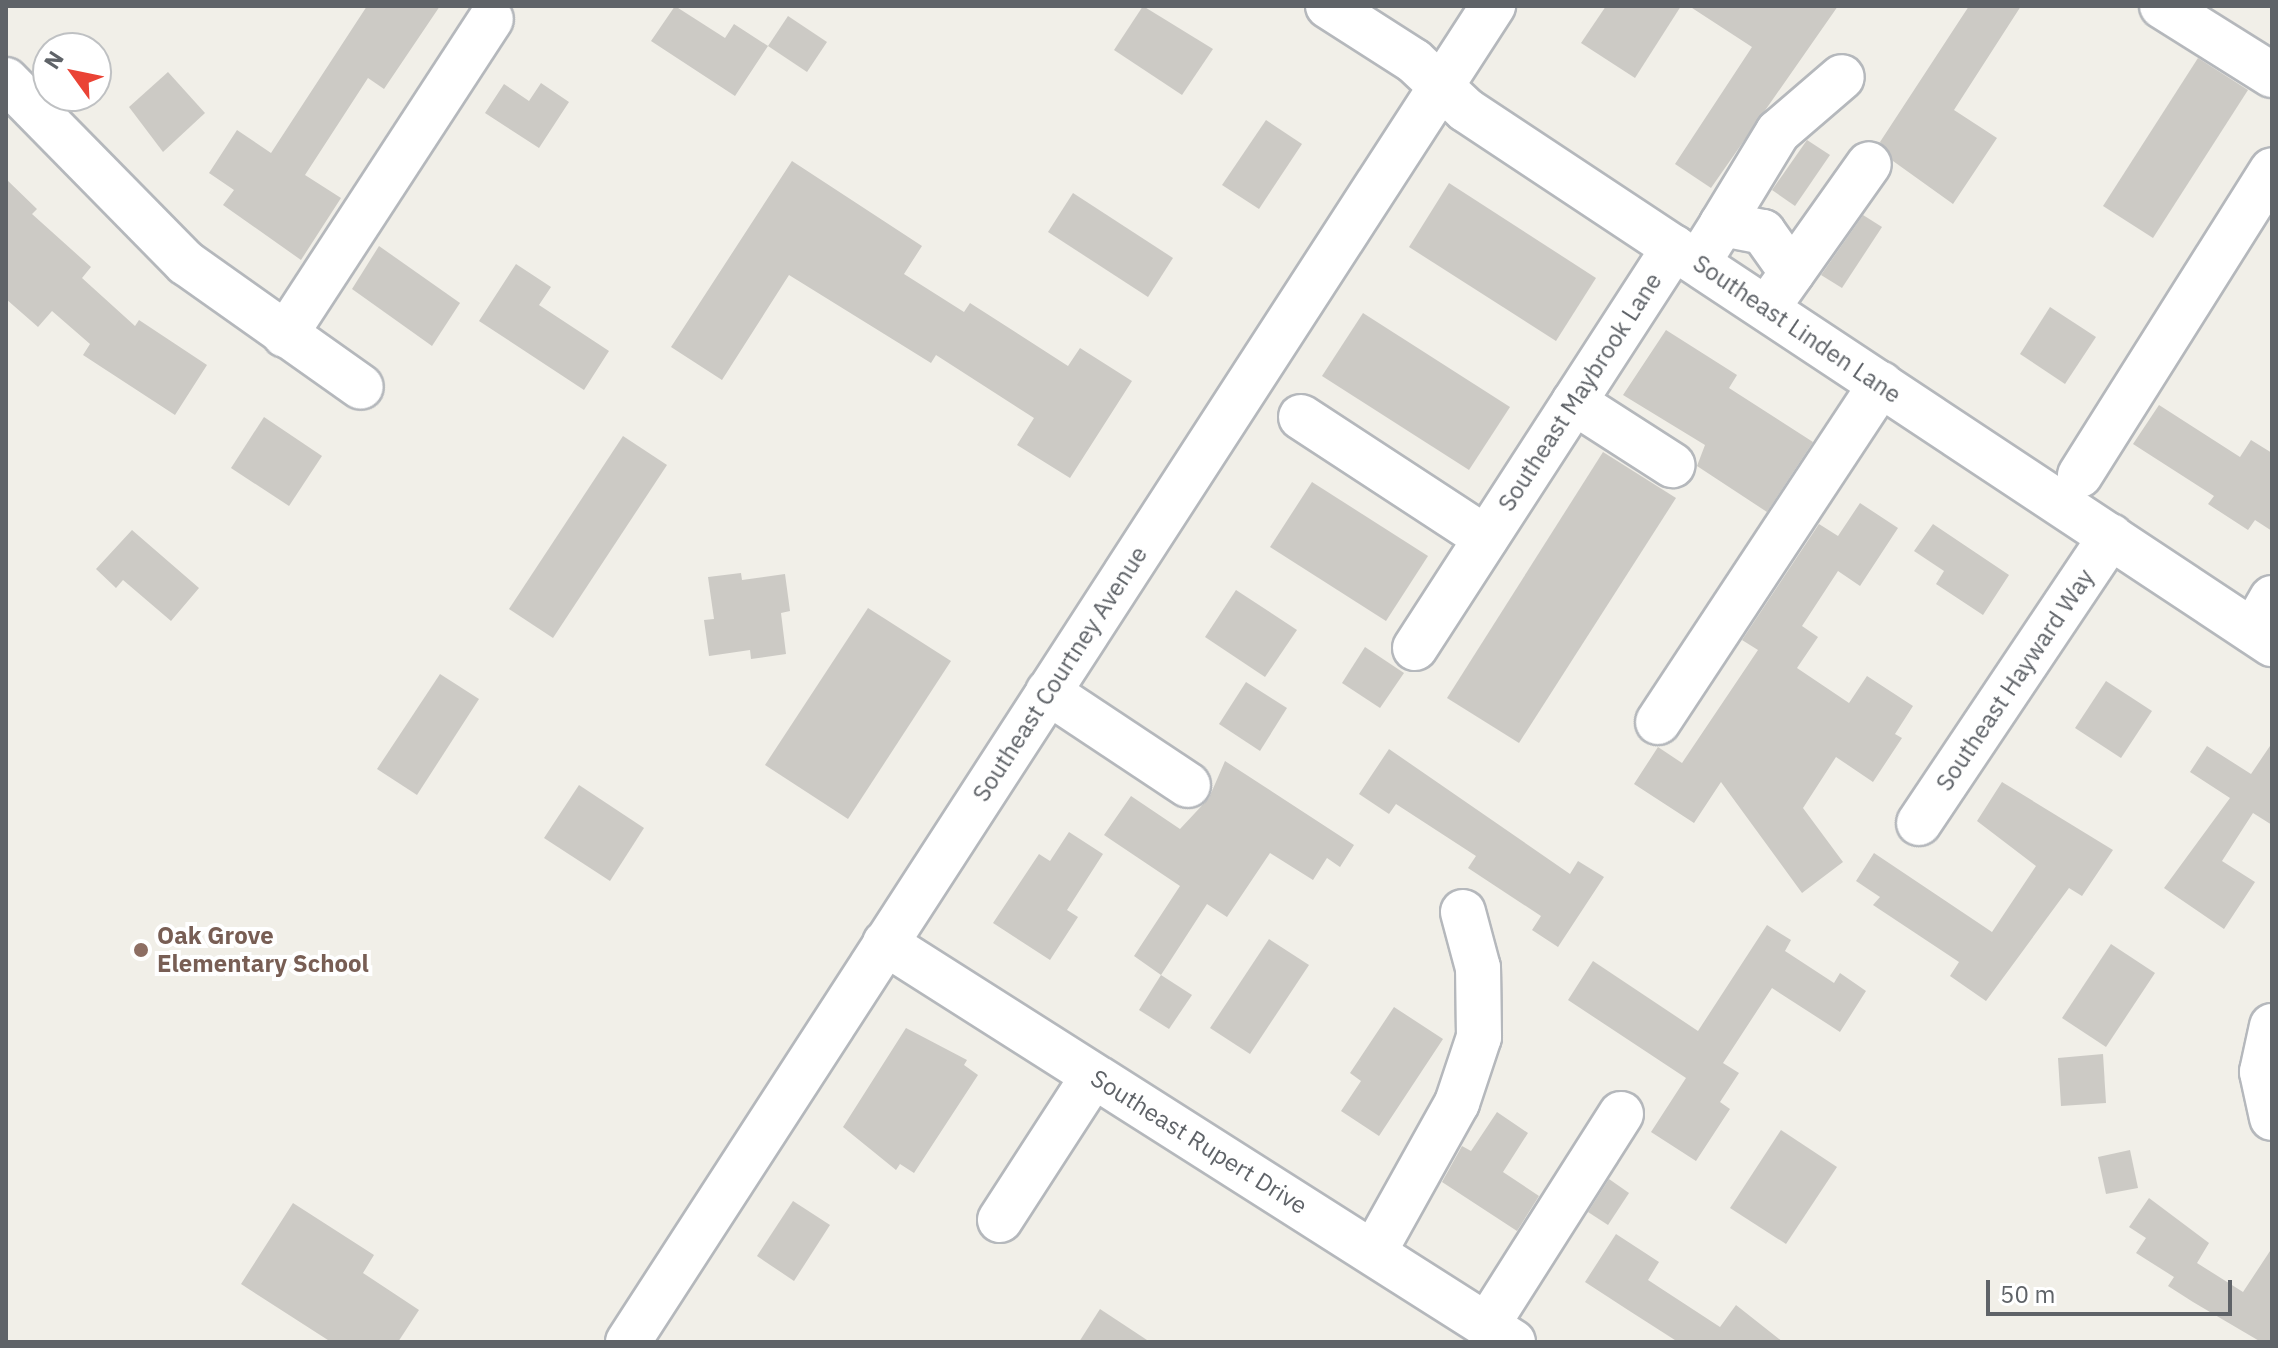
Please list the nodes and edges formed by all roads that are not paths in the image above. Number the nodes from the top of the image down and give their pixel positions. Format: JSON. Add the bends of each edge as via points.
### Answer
{"nodes":[{"id":1,"x":1328,"y":6,"type":"edge"},
{"id":2,"x":1493,"y":6,"type":"edge"},
{"id":3,"x":2162,"y":6,"type":"edge"},
{"id":4,"x":491,"y":19,"type":"dead end"},
{"id":5,"x":2272,"y":75,"type":"edge"},
{"id":6,"x":1842,"y":77,"type":"dead end"},
{"id":7,"x":6,"y":80,"type":"edge"},
{"id":8,"x":1441,"y":86,"type":"junction"},
{"id":9,"x":1869,"y":164,"type":"dead end"},
{"id":10,"x":2272,"y":170,"type":"edge"},
{"id":11,"x":1722,"y":224,"type":"junction"},
{"id":12,"x":1686,"y":255,"type":"junction"},
{"id":13,"x":1792,"y":273,"type":"junction"},
{"id":14,"x":1767,"y":308,"type":"junction"},
{"id":15,"x":285,"y":335,"type":"junction"},
{"id":16,"x":1881,"y":384,"type":"junction"},
{"id":17,"x":361,"y":387,"type":"dead end"},
{"id":18,"x":1574,"y":402,"type":"junction"},
{"id":19,"x":1301,"y":417,"type":"dead end"},
{"id":20,"x":1672,"y":465,"type":"dead end"},
{"id":21,"x":2080,"y":475,"type":"dead end"},
{"id":22,"x":2111,"y":536,"type":"junction"},
{"id":23,"x":1486,"y":538,"type":"junction"},
{"id":24,"x":2266,"y":624,"type":"edge"},
{"id":25,"x":1415,"y":648,"type":"dead end"},
{"id":26,"x":1048,"y":692,"type":"junction"},
{"id":27,"x":1658,"y":722,"type":"dead end"},
{"id":28,"x":1188,"y":785,"type":"dead end"},
{"id":29,"x":1919,"y":823,"type":"dead end"},
{"id":30,"x":1463,"y":912,"type":"dead end"},
{"id":31,"x":885,"y":943,"type":"junction"},
{"id":32,"x":2270,"y":1030,"type":"edge"},
{"id":33,"x":1093,"y":1076,"type":"junction"},
{"id":34,"x":1621,"y":1114,"type":"dead end"},
{"id":35,"x":2272,"y":1118,"type":"edge"},
{"id":36,"x":1000,"y":1220,"type":"dead end"},
{"id":37,"x":1374,"y":1252,"type":"junction"},
{"id":38,"x":1500,"y":1334,"type":"edge"},
{"id":39,"x":628,"y":1342,"type":"edge"}],
"edges":[{"from":1,"to":8,"type":"street","name":"Southeast Linden Lane","via":[[1414,61]]},
{"from":2,"to":8,"type":"street","name":"Southeast Courtney Avenue"},
{"from":3,"to":5,"type":"street"},
{"from":4,"to":15,"type":"street"},
{"from":6,"to":11,"type":"street","name":"Southeast Maybrook Lane","via":[[1778,132]]},
{"from":7,"to":15,"type":"street","via":[[186,263]]},
{"from":8,"to":12,"type":"street","name":"Southeast Linden Lane","via":[[1466,110]]},
{"from":8,"to":26,"type":"street","name":"Southeast Courtney Avenue"},
{"from":9,"to":13,"type":"street"},
{"from":10,"to":21,"type":"street"},
{"from":11,"to":12,"type":"street","name":"Southeast Maybrook Lane"},
{"from":11,"to":13,"type":"street","via":[[1763,232]]},
{"from":12,"to":14,"type":"street","name":"Southeast Linden Lane"},
{"from":12,"to":18,"type":"street","name":"Southeast Maybrook Lane"},
{"from":13,"to":14,"type":"street"},
{"from":14,"to":16,"type":"street","name":"Southeast Linden Lane"},
{"from":15,"to":17,"type":"street"},
{"from":16,"to":22,"type":"street","name":"Southeast Linden Lane"},
{"from":16,"to":27,"type":"street"},
{"from":18,"to":20,"type":"street"},
{"from":18,"to":23,"type":"street","name":"Southeast Maybrook Lane"},
{"from":19,"to":23,"type":"street","name":"Southeast Maybrook Lane"},
{"from":22,"to":24,"type":"street","name":"Southeast Linden Lane"},
{"from":22,"to":29,"type":"street","name":"Southeast Hayward Way"},
{"from":23,"to":25,"type":"street","name":"Southeast Maybrook Lane"},
{"from":26,"to":28,"type":"street"},
{"from":26,"to":31,"type":"street","name":"Southeast Courtney Avenue"},
{"from":30,"to":37,"type":"street","via":[[1478,968],[1479,1037],[1457,1103]]},
{"from":31,"to":33,"type":"street","name":"Southeast Rupert Drive"},
{"from":31,"to":39,"type":"street","name":"Southeast Courtney Avenue"},
{"from":32,"to":35,"type":"street","via":[[2262,1072]]},
{"from":33,"to":36,"type":"street"},
{"from":33,"to":37,"type":"street","name":"Southeast Rupert Drive"},
{"from":34,"to":38,"type":"street"},
{"from":37,"to":38,"type":"street","name":"Southeast Rupert Drive"}]}
